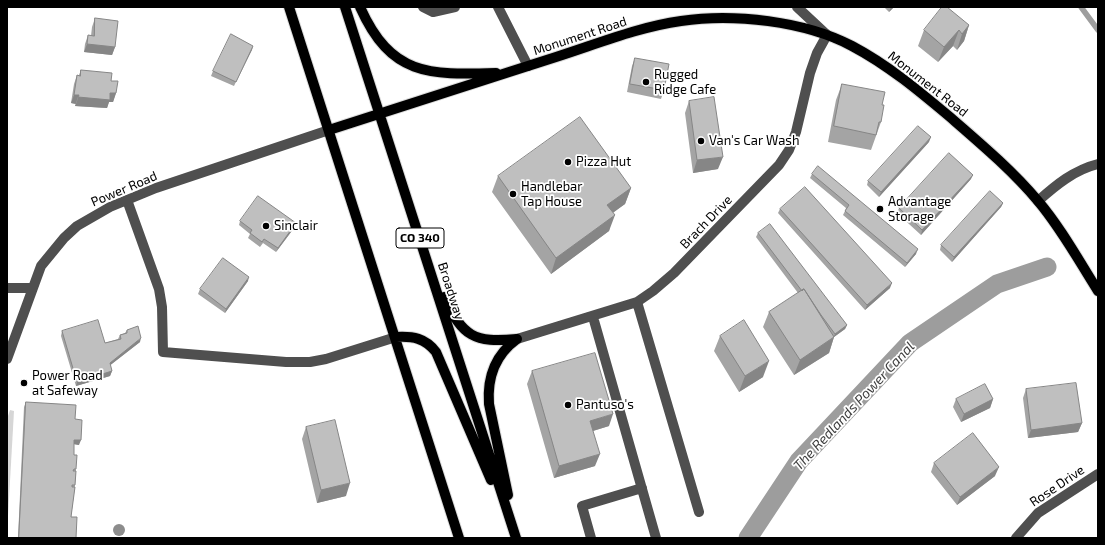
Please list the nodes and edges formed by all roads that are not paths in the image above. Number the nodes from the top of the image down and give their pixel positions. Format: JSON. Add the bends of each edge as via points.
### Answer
{"nodes":[{"id":1,"x":289,"y":7,"type":"edge"},
{"id":2,"x":345,"y":7,"type":"edge"},
{"id":3,"x":360,"y":7,"type":"edge"},
{"id":4,"x":422,"y":7,"type":"edge"},
{"id":5,"x":455,"y":7,"type":"edge"},
{"id":6,"x":498,"y":7,"type":"edge"},
{"id":7,"x":797,"y":7,"type":"edge"},
{"id":8,"x":443,"y":8,"type":"edge"},
{"id":9,"x":827,"y":35,"type":"junction"},
{"id":10,"x":528,"y":66,"type":"junction"},
{"id":11,"x":508,"y":73,"type":"junction"},
{"id":12,"x":379,"y":114,"type":"junction"},
{"id":13,"x":328,"y":130,"type":"junction"},
{"id":14,"x":1098,"y":164,"type":"edge"},
{"id":15,"x":127,"y":200,"type":"junction"},
{"id":16,"x":1038,"y":201,"type":"junction"},
{"id":17,"x":426,"y":257,"type":"junction"},
{"id":18,"x":7,"y":288,"type":"edge"},
{"id":19,"x":31,"y":288,"type":"junction"},
{"id":20,"x":1098,"y":291,"type":"edge"},
{"id":21,"x":636,"y":302,"type":"junction"},
{"id":22,"x":593,"y":317,"type":"junction"},
{"id":23,"x":396,"y":337,"type":"junction"},
{"id":24,"x":517,"y":339,"type":"junction"},
{"id":25,"x":7,"y":359,"type":"edge"},
{"id":26,"x":1098,"y":474,"type":"edge"},
{"id":27,"x":642,"y":488,"type":"junction"},
{"id":28,"x":699,"y":512,"type":"dead end"},
{"id":29,"x":459,"y":538,"type":"edge"},
{"id":30,"x":516,"y":538,"type":"edge"},
{"id":31,"x":591,"y":538,"type":"edge"},
{"id":32,"x":656,"y":538,"type":"edge"},
{"id":33,"x":1016,"y":538,"type":"edge"}],
"edges":[{"from":1,"to":13,"type":"main road"},
{"from":2,"to":12,"type":"main road","name":"Broadway","number":"CO 340"},
{"from":3,"to":11,"type":"main road","via":[[380,43],[406,63],[440,73],[458,75]]},
{"from":4,"to":8,"type":"street","via":[[433,12]]},
{"from":5,"to":8,"type":"street"},
{"from":6,"to":10,"type":"street"},
{"from":7,"to":9,"type":"street"},
{"from":9,"to":10,"type":"main road","name":"Monument Road","via":[[770,22],[711,19],[681,21],[648,28]]},
{"from":9,"to":16,"type":"main road","name":"Monument Road","via":[[851,45],[903,78],[979,141]]},
{"from":9,"to":21,"type":"street","name":"Brach Drive","via":[[810,73],[796,132],[789,150],[779,165],[674,273]]},
{"from":10,"to":11,"type":"main road","name":"Monument Road"},
{"from":11,"to":12,"type":"main road","name":"Monument Road"},
{"from":12,"to":13,"type":"main road","name":"Monument Road"},
{"from":12,"to":17,"type":"main road","name":"Broadway","number":"CO 340"},
{"from":13,"to":15,"type":"street","name":"Power Road"},
{"from":13,"to":23,"type":"main road"},
{"from":14,"to":16,"type":"street","via":[[1069,176]]},
{"from":15,"to":19,"type":"street","name":"Power Road","via":[[77,226],[41,266]]},
{"from":15,"to":23,"type":"street","via":[[159,289],[163,352],[310,362]]},
{"from":16,"to":20,"type":"main road","name":"Monument Road"},
{"from":17,"to":24,"type":"main road","via":[[450,309],[461,326],[472,336],[494,341]]},
{"from":17,"to":30,"type":"main road","name":"Broadway","number":"CO 340"},
{"from":18,"to":19,"type":"street"},
{"from":19,"to":25,"type":"street","name":"Power Road"},
{"from":21,"to":22,"type":"street","name":"Brach Drive"},
{"from":21,"to":28,"type":"street"},
{"from":22,"to":24,"type":"street","name":"Brach Drive"},
{"from":22,"to":27,"type":"street"},
{"from":23,"to":29,"type":"main road"},
{"from":23,"to":30,"type":"main road","via":[[420,338],[429,342],[436,352]]},
{"from":24,"to":30,"type":"main road","via":[[499,356],[488,391]]},
{"from":26,"to":33,"type":"street","name":"Rose Drive","via":[[1038,513]]},
{"from":27,"to":31,"type":"street","via":[[582,506]]},
{"from":27,"to":32,"type":"street"}]}
